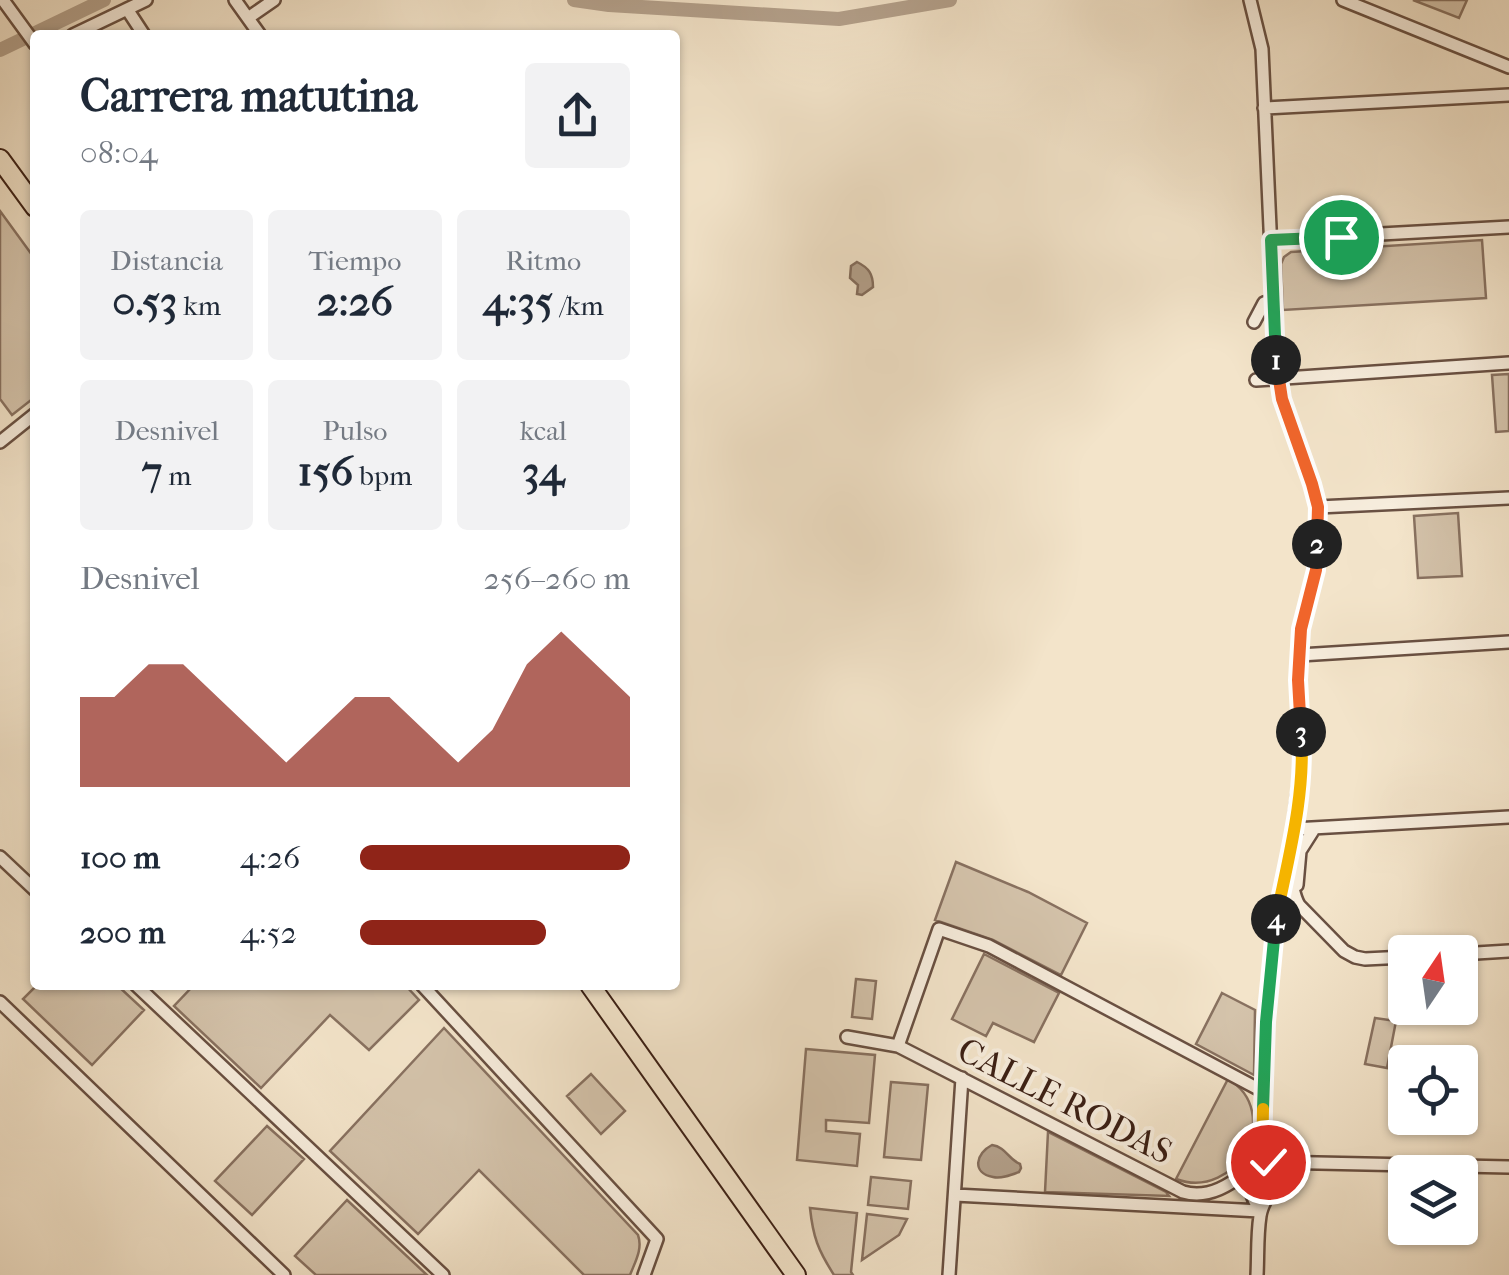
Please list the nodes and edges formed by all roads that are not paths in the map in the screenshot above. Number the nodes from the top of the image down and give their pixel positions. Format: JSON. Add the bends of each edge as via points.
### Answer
{"nodes":[{"id":1,"x":4,"y":0,"type":"edge"},
{"id":2,"x":146,"y":0,"type":"edge"},
{"id":3,"x":235,"y":0,"type":"edge"},
{"id":4,"x":274,"y":0,"type":"edge"},
{"id":5,"x":1250,"y":0,"type":"edge"},
{"id":6,"x":1344,"y":0,"type":"edge"},
{"id":7,"x":126,"y":9,"type":"junction"},
{"id":8,"x":248,"y":18,"type":"junction"},
{"id":9,"x":82,"y":30,"type":"edge"},
{"id":10,"x":141,"y":30,"type":"edge"},
{"id":11,"x":256,"y":30,"type":"edge"},
{"id":12,"x":30,"y":38,"type":"edge"},
{"id":13,"x":1509,"y":68,"type":"edge"},
{"id":14,"x":1509,"y":94,"type":"edge"},
{"id":15,"x":1264,"y":108,"type":"junction"},
{"id":16,"x":0,"y":159,"type":"edge"},
{"id":17,"x":30,"y":201,"type":"edge"},
{"id":18,"x":1509,"y":227,"type":"edge"},
{"id":19,"x":1271,"y":240,"type":"junction"},
{"id":20,"x":1274,"y":300,"type":"junction"},
{"id":21,"x":1254,"y":322,"type":"dead end"},
{"id":22,"x":1509,"y":362,"type":"edge"},
{"id":23,"x":1279,"y":378,"type":"junction"},
{"id":24,"x":1256,"y":380,"type":"dead end"},
{"id":25,"x":30,"y":418,"type":"edge"},
{"id":26,"x":0,"y":442,"type":"edge"},
{"id":27,"x":1509,"y":498,"type":"edge"},
{"id":28,"x":1318,"y":507,"type":"junction"},
{"id":29,"x":1509,"y":642,"type":"edge"},
{"id":30,"x":1300,"y":654,"type":"junction"},
{"id":31,"x":1509,"y":818,"type":"edge"},
{"id":32,"x":1314,"y":828,"type":"junction"},
{"id":33,"x":1294,"y":829,"type":"junction"},
{"id":34,"x":0,"y":856,"type":"edge"},
{"id":35,"x":1292,"y":861,"type":"junction"},
{"id":36,"x":30,"y":885,"type":"edge"},
{"id":37,"x":1509,"y":951,"type":"edge"},
{"id":38,"x":1478,"y":953,"type":"edge"},
{"id":39,"x":1388,"y":958,"type":"edge"},
{"id":40,"x":141,"y":990,"type":"edge"},
{"id":41,"x":427,"y":990,"type":"edge"},
{"id":42,"x":594,"y":990,"type":"edge"},
{"id":43,"x":0,"y":1002,"type":"edge"},
{"id":44,"x":846,"y":1038,"type":"dead end"},
{"id":45,"x":898,"y":1046,"type":"junction"},
{"id":46,"x":962,"y":1078,"type":"junction"},
{"id":47,"x":1264,"y":1092,"type":"junction"},
{"id":48,"x":1261,"y":1164,"type":"junction"},
{"id":49,"x":1509,"y":1167,"type":"edge"},
{"id":50,"x":954,"y":1196,"type":"junction"},
{"id":51,"x":1196,"y":1201,"type":"junction"},
{"id":52,"x":1260,"y":1203,"type":"junction"},
{"id":53,"x":284,"y":1275,"type":"edge"},
{"id":54,"x":444,"y":1275,"type":"edge"},
{"id":55,"x":644,"y":1275,"type":"edge"},
{"id":56,"x":796,"y":1275,"type":"edge"},
{"id":57,"x":949,"y":1275,"type":"edge"},
{"id":58,"x":1257,"y":1275,"type":"edge"}],
"edges":[{"from":1,"to":12,"type":"street"},
{"from":2,"to":7,"type":"street"},
{"from":3,"to":8,"type":"street"},
{"from":4,"to":8,"type":"street"},
{"from":5,"to":15,"type":"street","via":[[1262,49]]},
{"from":6,"to":13,"type":"street"},
{"from":7,"to":9,"type":"street"},
{"from":7,"to":10,"type":"street"},
{"from":8,"to":11,"type":"street"},
{"from":14,"to":15,"type":"street"},
{"from":15,"to":19,"type":"street"},
{"from":16,"to":17,"type":"main road"},
{"from":18,"to":19,"type":"street"},
{"from":19,"to":20,"type":"street"},
{"from":20,"to":21,"type":"street"},
{"from":20,"to":23,"type":"street"},
{"from":22,"to":23,"type":"street"},
{"from":23,"to":24,"type":"street"},
{"from":23,"to":28,"type":"street"},
{"from":25,"to":26,"type":"street"},
{"from":27,"to":28,"type":"street"},
{"from":28,"to":30,"type":"street","via":[[1316,570]]},
{"from":29,"to":30,"type":"street"},
{"from":30,"to":33,"type":"street","via":[[1302,748]]},
{"from":31,"to":32,"type":"street"},
{"from":32,"to":33,"type":"street"},
{"from":32,"to":35,"type":"street"},
{"from":33,"to":35,"type":"street"},
{"from":34,"to":36,"type":"street"},
{"from":35,"to":39,"type":"street","via":[[1295,899],[1344,951]]},
{"from":35,"to":47,"type":"street","via":[[1274,930]]},
{"from":37,"to":38,"type":"street"},
{"from":40,"to":54,"type":"street"},
{"from":41,"to":55,"type":"street","via":[[657,1239]]},
{"from":42,"to":56,"type":"main road"},
{"from":43,"to":53,"type":"street"},
{"from":44,"to":45,"type":"street","name":"CALLE RODAS"},
{"from":45,"to":46,"type":"street","name":"CALLE RODAS"},
{"from":45,"to":47,"type":"street","via":[[939,929],[989,946]]},
{"from":46,"to":50,"type":"street"},
{"from":46,"to":51,"type":"street","name":"CALLE RODAS"},
{"from":47,"to":48,"type":"street"},
{"from":48,"to":49,"type":"street"},
{"from":48,"to":51,"type":"street","name":"CALLE RODAS"},
{"from":48,"to":52,"type":"street","via":[[1247,1181]]},
{"from":48,"to":52,"type":"street","via":[[1274,1171],[1273,1188]]},
{"from":50,"to":51,"type":"street"},
{"from":50,"to":57,"type":"street"},
{"from":51,"to":52,"type":"street"},
{"from":52,"to":58,"type":"street"}]}
